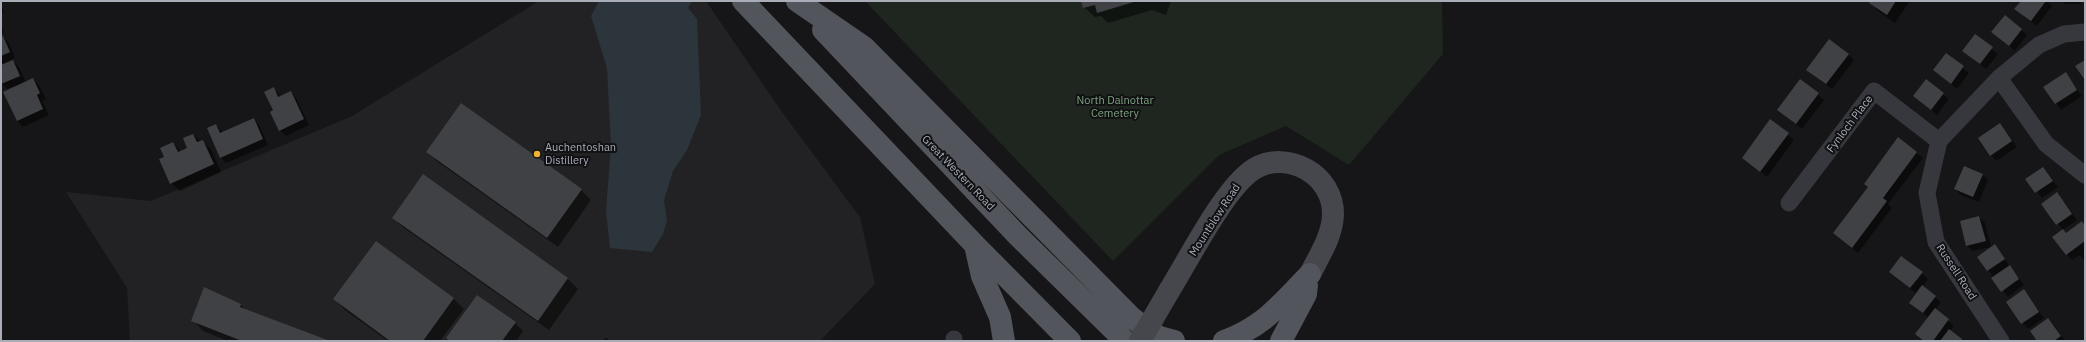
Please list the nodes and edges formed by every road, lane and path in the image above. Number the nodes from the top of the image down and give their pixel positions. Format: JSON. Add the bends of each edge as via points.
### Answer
{"nodes":[{"id":1,"x":743,"y":1,"type":"edge"},
{"id":2,"x":797,"y":1,"type":"edge"},
{"id":3,"x":2085,"y":32,"type":"edge"},
{"id":4,"x":1999,"y":78,"type":"junction"},
{"id":5,"x":1939,"y":141,"type":"junction"},
{"id":6,"x":2085,"y":175,"type":"edge"},
{"id":7,"x":1790,"y":203,"type":"dead end"},
{"id":8,"x":975,"y":245,"type":"junction"},
{"id":9,"x":1310,"y":274,"type":"junction"},
{"id":10,"x":1004,"y":341,"type":"edge"},
{"id":11,"x":1070,"y":341,"type":"edge"},
{"id":12,"x":1125,"y":341,"type":"edge"},
{"id":13,"x":1140,"y":341,"type":"edge"},
{"id":14,"x":1174,"y":341,"type":"edge"},
{"id":15,"x":1224,"y":341,"type":"edge"},
{"id":16,"x":1281,"y":341,"type":"edge"},
{"id":17,"x":2001,"y":341,"type":"edge"}],
"edges":[{"from":1,"to":8,"type":"main road"},
{"from":2,"to":12,"type":"main road","name":"Great Western Road","via":[[1018,236]]},
{"from":2,"to":14,"type":"main road","via":[[864,47],[1132,318],[1159,337]]},
{"from":3,"to":4,"type":"street","via":[[2064,34],[2039,45]]},
{"from":4,"to":5,"type":"street"},
{"from":4,"to":6,"type":"street","via":[[2046,144]]},
{"from":5,"to":7,"type":"street","name":"Fynloch Place","via":[[1874,91]]},
{"from":5,"to":17,"type":"street","name":"Russell Road","via":[[1927,194],[1936,242]]},
{"from":8,"to":10,"type":"main road","via":[[982,276],[1000,317]]},
{"from":8,"to":11,"type":"main road"},
{"from":9,"to":13,"type":"street","name":"Mountblow Road","bridge":true,"via":[[1329,235],[1333,214],[1323,184],[1311,172],[1292,163],[1277,162],[1255,168],[1233,188]]},
{"from":9,"to":15,"type":"main road","via":[[1259,324],[1241,335]]},
{"from":9,"to":16,"type":"main road","via":[[1306,294]]}]}
